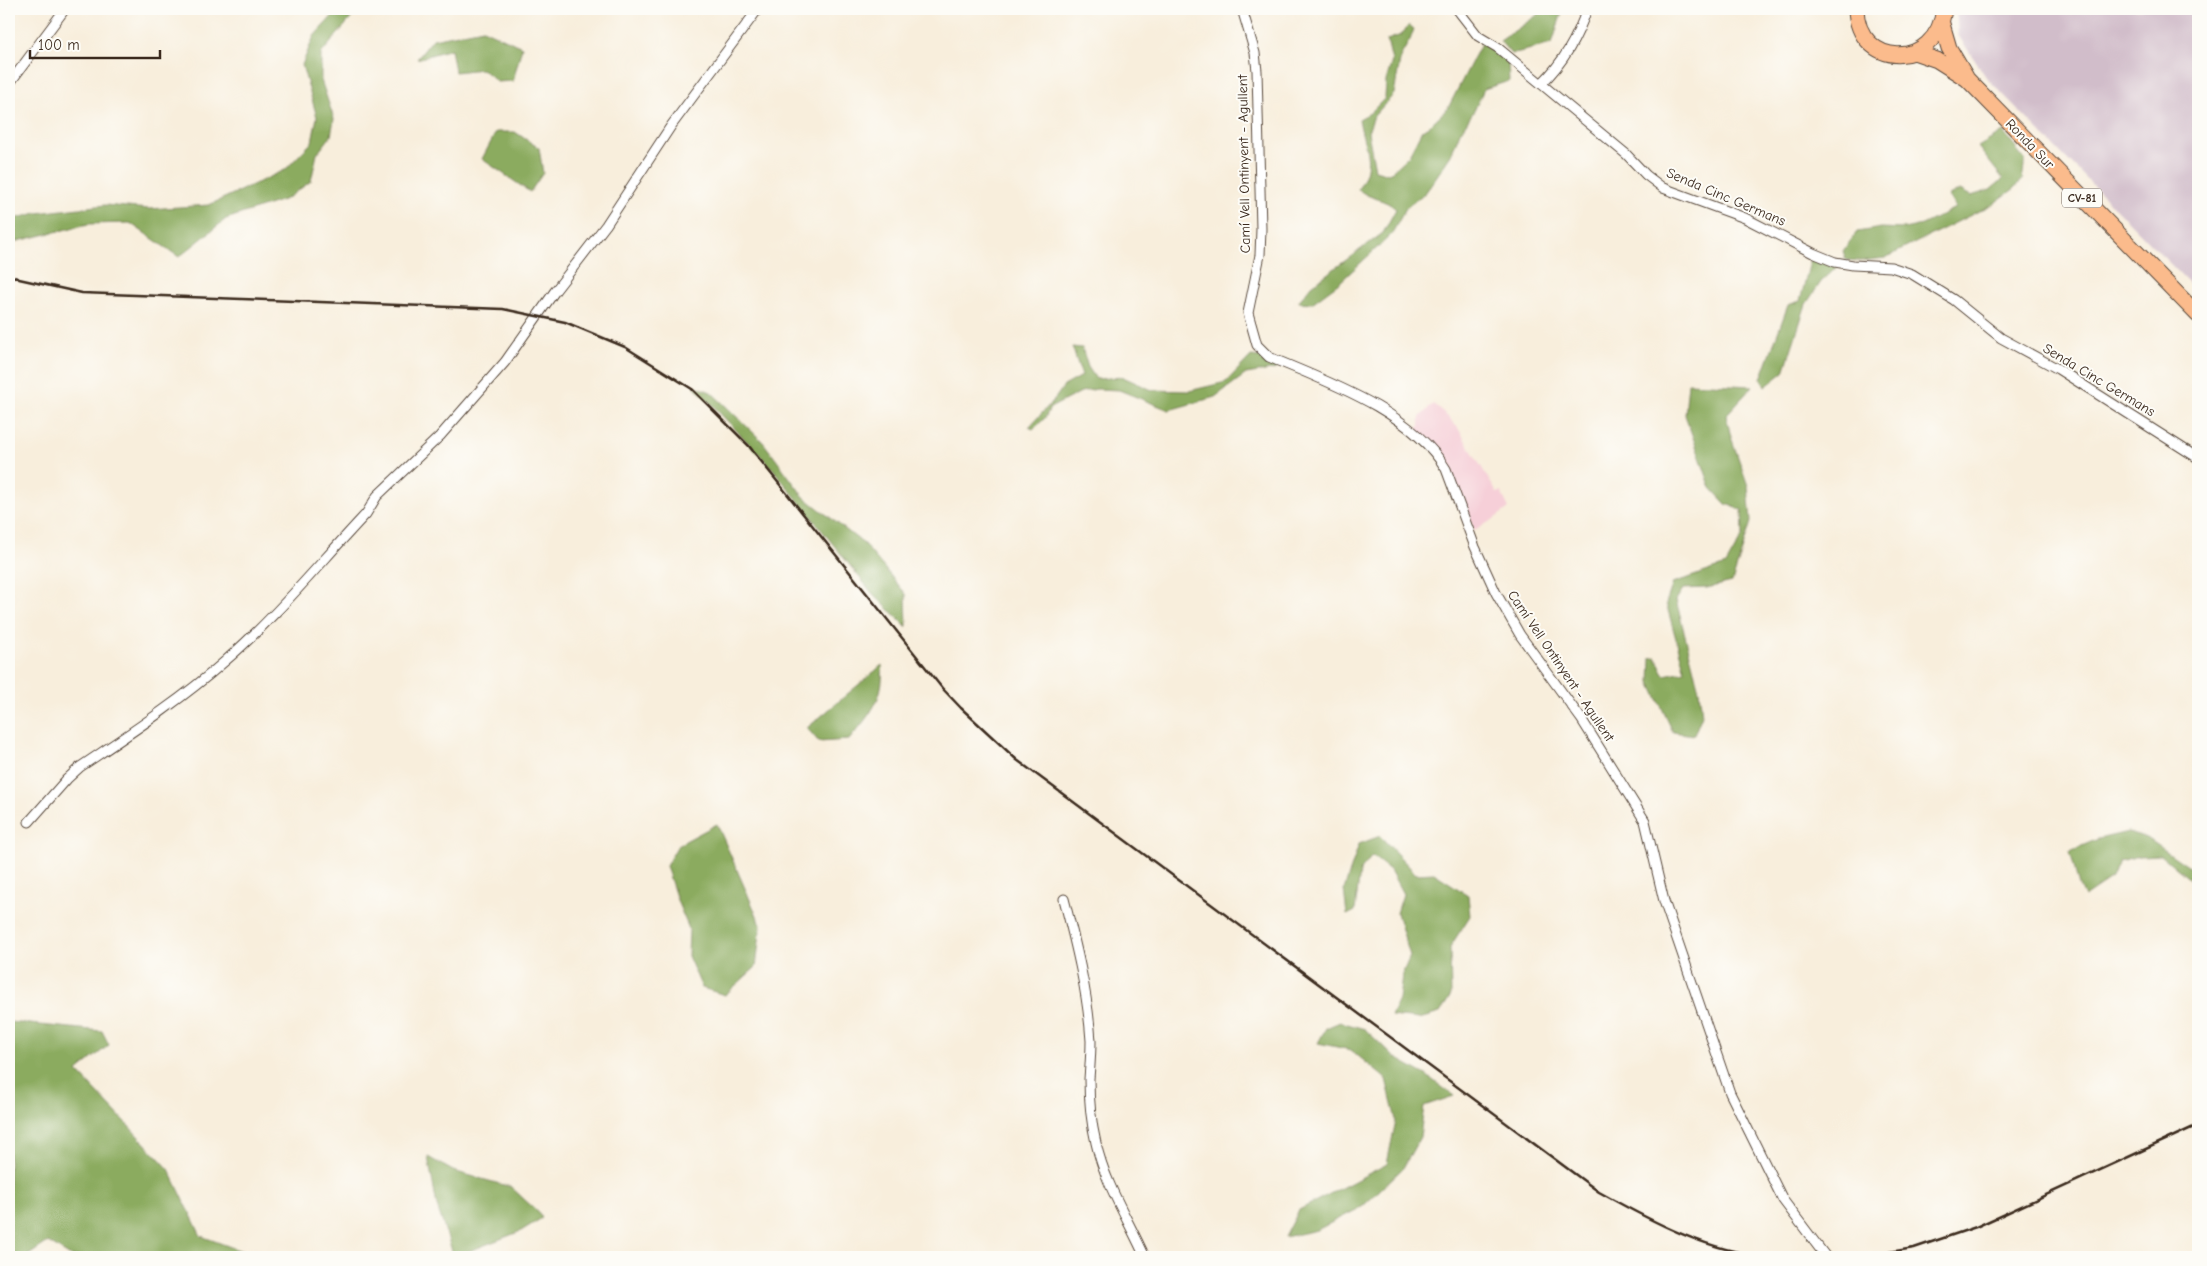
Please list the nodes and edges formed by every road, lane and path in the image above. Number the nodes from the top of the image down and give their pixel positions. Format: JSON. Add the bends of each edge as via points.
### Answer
{"nodes":[{"id":1,"x":65,"y":9,"type":"edge"},
{"id":2,"x":758,"y":9,"type":"edge"},
{"id":3,"x":1242,"y":9,"type":"edge"},
{"id":4,"x":1457,"y":9,"type":"edge"},
{"id":5,"x":1587,"y":9,"type":"edge"},
{"id":6,"x":1855,"y":9,"type":"edge"},
{"id":7,"x":1943,"y":16,"type":"edge"},
{"id":8,"x":1914,"y":52,"type":"junction"},
{"id":9,"x":1967,"y":79,"type":"junction"},
{"id":10,"x":9,"y":84,"type":"edge"},
{"id":11,"x":1541,"y":84,"type":"junction"},
{"id":12,"x":2198,"y":315,"type":"edge"},
{"id":13,"x":2198,"y":458,"type":"edge"},
{"id":14,"x":29,"y":822,"type":"dead end"},
{"id":15,"x":1064,"y":899,"type":"dead end"},
{"id":16,"x":1145,"y":1257,"type":"edge"},
{"id":17,"x":1826,"y":1257,"type":"edge"}],
"edges":[{"from":1,"to":10,"type":"street"},
{"from":2,"to":14,"type":"street","via":[[676,119],[606,225],[505,362],[446,429],[376,496],[366,514],[284,604],[224,662],[174,702],[80,767]]},
{"from":3,"to":17,"type":"street","name":"Camí Vell Ontinyent - Agullent","via":[[1257,72],[1260,256],[1248,313],[1257,345],[1269,357],[1364,399],[1408,428],[1440,459],[1496,592],[1520,635],[1582,720],[1645,821],[1664,901],[1730,1093],[1783,1200]]},
{"from":4,"to":11,"type":"street","name":"Senda Cinc Germans","via":[[1478,36],[1498,48]]},
{"from":5,"to":11,"type":"street","via":[[1565,57]]},
{"from":6,"to":8,"type":"main road","number":"CV-81","via":[[1864,36],[1874,46],[1886,53]]},
{"from":7,"to":8,"type":"main road","number":"CV-81","via":[[1931,41]]},
{"from":7,"to":9,"type":"main road","number":"CV-81","via":[[1950,48]]},
{"from":8,"to":9,"type":"main road","number":"CV-81","via":[[1937,60]]},
{"from":9,"to":12,"type":"main road","name":"Ronda Sur","number":"CV-81"},
{"from":11,"to":13,"type":"street","name":"Senda Cinc Germans","via":[[1663,188],[1745,218],[1836,262],[1891,266],[1912,274],[1954,300],[2001,338],[2058,369]]},
{"from":15,"to":16,"type":"street","via":[[1089,1019],[1090,1087],[1096,1141],[1113,1193]]}]}
